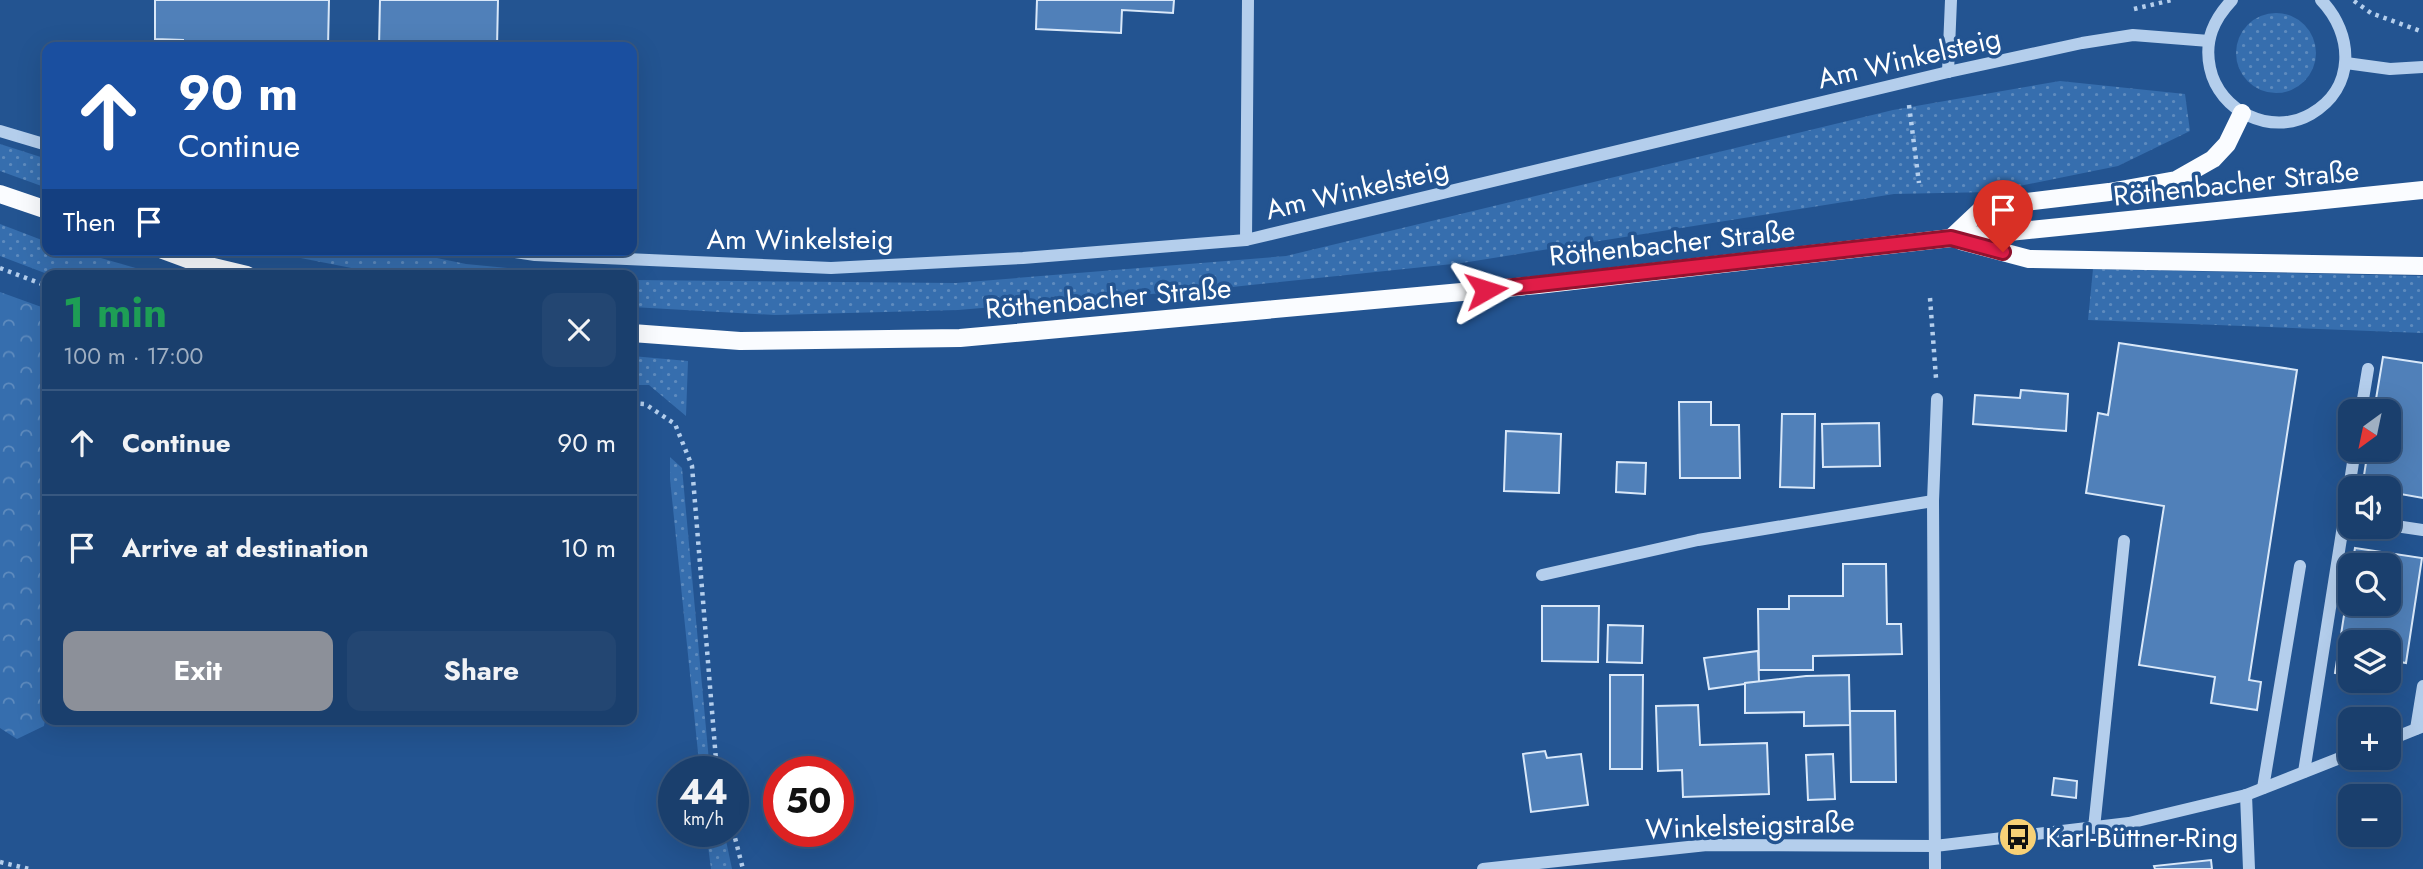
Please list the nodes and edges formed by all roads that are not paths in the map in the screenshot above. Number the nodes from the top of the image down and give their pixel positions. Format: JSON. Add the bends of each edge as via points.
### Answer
{"nodes":[{"id":1,"x":1248,"y":0,"type":"edge"},
{"id":2,"x":1951,"y":0,"type":"edge"},
{"id":3,"x":2232,"y":0,"type":"edge"},
{"id":4,"x":2321,"y":0,"type":"edge"},
{"id":5,"x":2209,"y":41,"type":"junction"},
{"id":6,"x":2346,"y":63,"type":"junction"},
{"id":7,"x":2423,"y":67,"type":"edge"},
{"id":8,"x":1948,"y":72,"type":"junction"},
{"id":9,"x":2242,"y":113,"type":"junction"},
{"id":10,"x":0,"y":131,"type":"edge"},
{"id":11,"x":42,"y":144,"type":"edge"},
{"id":12,"x":2423,"y":190,"type":"edge"},
{"id":13,"x":0,"y":194,"type":"edge"},
{"id":14,"x":42,"y":209,"type":"edge"},
{"id":15,"x":1951,"y":238,"type":"junction"},
{"id":16,"x":1246,"y":240,"type":"junction"},
{"id":17,"x":179,"y":256,"type":"edge"},
{"id":18,"x":558,"y":256,"type":"edge"},
{"id":19,"x":2423,"y":267,"type":"edge"},
{"id":20,"x":226,"y":270,"type":"edge"},
{"id":21,"x":637,"y":333,"type":"edge"},
{"id":22,"x":2368,"y":369,"type":"dead end"},
{"id":23,"x":1937,"y":399,"type":"road end"},
{"id":24,"x":2363,"y":399,"type":"edge"},
{"id":25,"x":1933,"y":501,"type":"junction"},
{"id":26,"x":2401,"y":527,"type":"edge"},
{"id":27,"x":2423,"y":530,"type":"edge"},
{"id":28,"x":2344,"y":539,"type":"edge"},
{"id":29,"x":2124,"y":541,"type":"dead end"},
{"id":30,"x":2300,"y":566,"type":"dead end"},
{"id":31,"x":1542,"y":575,"type":"dead end"},
{"id":32,"x":2423,"y":687,"type":"edge"},
{"id":33,"x":2420,"y":728,"type":"edge"},
{"id":34,"x":2401,"y":735,"type":"edge"},
{"id":35,"x":2338,"y":759,"type":"edge"},
{"id":36,"x":2304,"y":772,"type":"junction"},
{"id":37,"x":2263,"y":788,"type":"junction"},
{"id":38,"x":2246,"y":795,"type":"junction"},
{"id":39,"x":2094,"y":828,"type":"junction"},
{"id":40,"x":1935,"y":846,"type":"junction"},
{"id":41,"x":1483,"y":869,"type":"edge"},
{"id":42,"x":1935,"y":869,"type":"edge"},
{"id":43,"x":2249,"y":869,"type":"edge"}],
"edges":[{"from":1,"to":16,"type":"street"},
{"from":2,"to":8,"type":"street"},
{"from":3,"to":5,"type":"street","via":[[2218,16]]},
{"from":4,"to":6,"type":"street","via":[[2334,13],[2345,38]]},
{"from":5,"to":8,"type":"street","name":"Am Winkelsteig","via":[[2133,35]]},
{"from":5,"to":9,"type":"street","via":[[2212,80],[2224,99]]},
{"from":6,"to":7,"type":"street","via":[[2390,69]]},
{"from":6,"to":9,"type":"street","via":[[2328,100],[2310,115],[2287,122],[2264,121]]},
{"from":8,"to":16,"type":"street","name":"Am Winkelsteig"},
{"from":9,"to":15,"type":"main road","via":[[2227,144],[2213,159],[2176,180],[1984,207]]},
{"from":10,"to":11,"type":"street"},
{"from":12,"to":15,"type":"main road","name":"Röthenbacher Straße"},
{"from":13,"to":14,"type":"main road"},
{"from":15,"to":19,"type":"main road","via":[[2029,259]]},
{"from":15,"to":21,"type":"main road","name":"Röthenbacher Straße","via":[[1538,285],[960,338],[740,341]]},
{"from":16,"to":18,"type":"street","name":"Am Winkelsteig","via":[[831,268]]},
{"from":17,"to":20,"type":"main road"},
{"from":22,"to":24,"type":"street"},
{"from":23,"to":25,"type":"street"},
{"from":25,"to":31,"type":"street","via":[[1698,540]]},
{"from":25,"to":40,"type":"street"},
{"from":26,"to":27,"type":"street"},
{"from":28,"to":36,"type":"street"},
{"from":29,"to":39,"type":"street"},
{"from":30,"to":37,"type":"street"},
{"from":32,"to":33,"type":"street"},
{"from":33,"to":34,"type":"street"},
{"from":35,"to":36,"type":"street"},
{"from":36,"to":37,"type":"street"},
{"from":37,"to":38,"type":"street"},
{"from":38,"to":39,"type":"street"},
{"from":38,"to":43,"type":"street"},
{"from":39,"to":40,"type":"street"},
{"from":40,"to":41,"type":"street","name":"Winkelsteigstraße","via":[[1707,845]]},
{"from":40,"to":42,"type":"street"}]}
